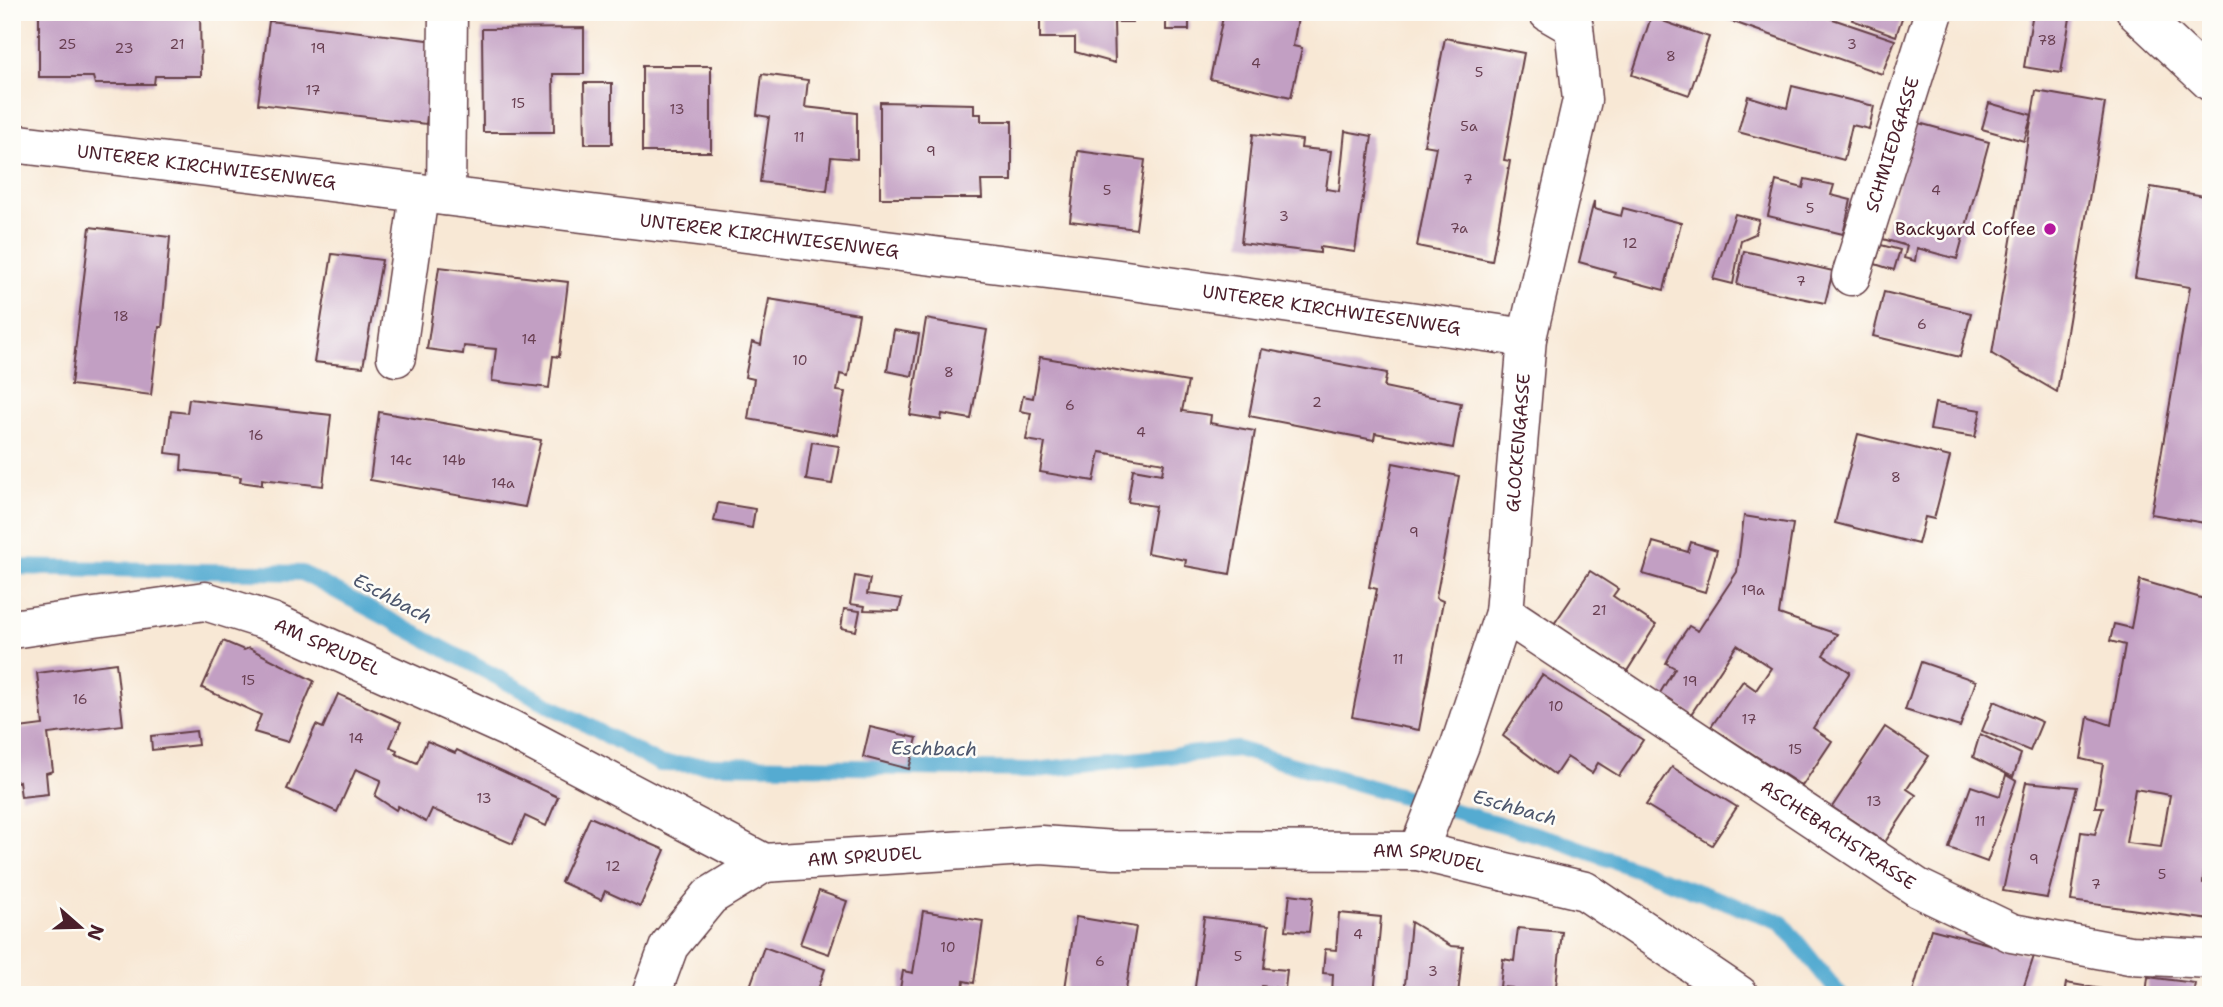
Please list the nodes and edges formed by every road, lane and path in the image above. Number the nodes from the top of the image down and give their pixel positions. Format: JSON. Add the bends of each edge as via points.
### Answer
{"nodes":[{"id":1,"x":447,"y":12,"type":"edge"},
{"id":2,"x":1934,"y":12,"type":"edge"},
{"id":3,"x":2136,"y":12,"type":"edge"},
{"id":4,"x":1561,"y":20,"type":"edge"},
{"id":5,"x":2211,"y":82,"type":"edge"},
{"id":6,"x":12,"y":143,"type":"edge"},
{"id":7,"x":432,"y":195,"type":"junction"},
{"id":8,"x":1850,"y":276,"type":"dead end"},
{"id":9,"x":1527,"y":338,"type":"junction"},
{"id":10,"x":396,"y":357,"type":"dead end"},
{"id":11,"x":1504,"y":612,"type":"junction"},
{"id":12,"x":12,"y":629,"type":"edge"},
{"id":13,"x":1418,"y":852,"type":"junction"},
{"id":14,"x":764,"y":863,"type":"junction"},
{"id":15,"x":2211,"y":959,"type":"edge"},
{"id":16,"x":652,"y":995,"type":"edge"},
{"id":17,"x":1740,"y":995,"type":"edge"}],
"edges":[{"from":1,"to":7,"type":"street"},
{"from":2,"to":8,"type":"street","name":"SCHMIEDGASSE"},
{"from":3,"to":5,"type":"street"},
{"from":4,"to":9,"type":"street","name":"GLOCKENGASSE","via":[[1582,100]]},
{"from":6,"to":7,"type":"street","name":"UNTERER KIRCHWIESENWEG"},
{"from":7,"to":9,"type":"street","name":"UNTERER KIRCHWIESENWEG","via":[[1105,277]]},
{"from":7,"to":10,"type":"street"},
{"from":9,"to":11,"type":"street","name":"GLOCKENGASSE"},
{"from":11,"to":13,"type":"street","name":"GLOCKENGASSE","via":[[1460,746]]},
{"from":11,"to":15,"type":"street","name":"ASCHEBACHSTRASSE","via":[[1918,888],[2012,933],[2130,955]]},
{"from":12,"to":14,"type":"street","name":"AM SPRUDEL","via":[[205,601],[218,605],[272,622],[508,728]]},
{"from":13,"to":14,"type":"street","name":"AM SPRUDEL","via":[[1115,850],[1041,845]]},
{"from":13,"to":17,"type":"street","name":"AM SPRUDEL","via":[[1585,891]]},
{"from":14,"to":16,"type":"street","via":[[710,896],[670,946]]}]}
